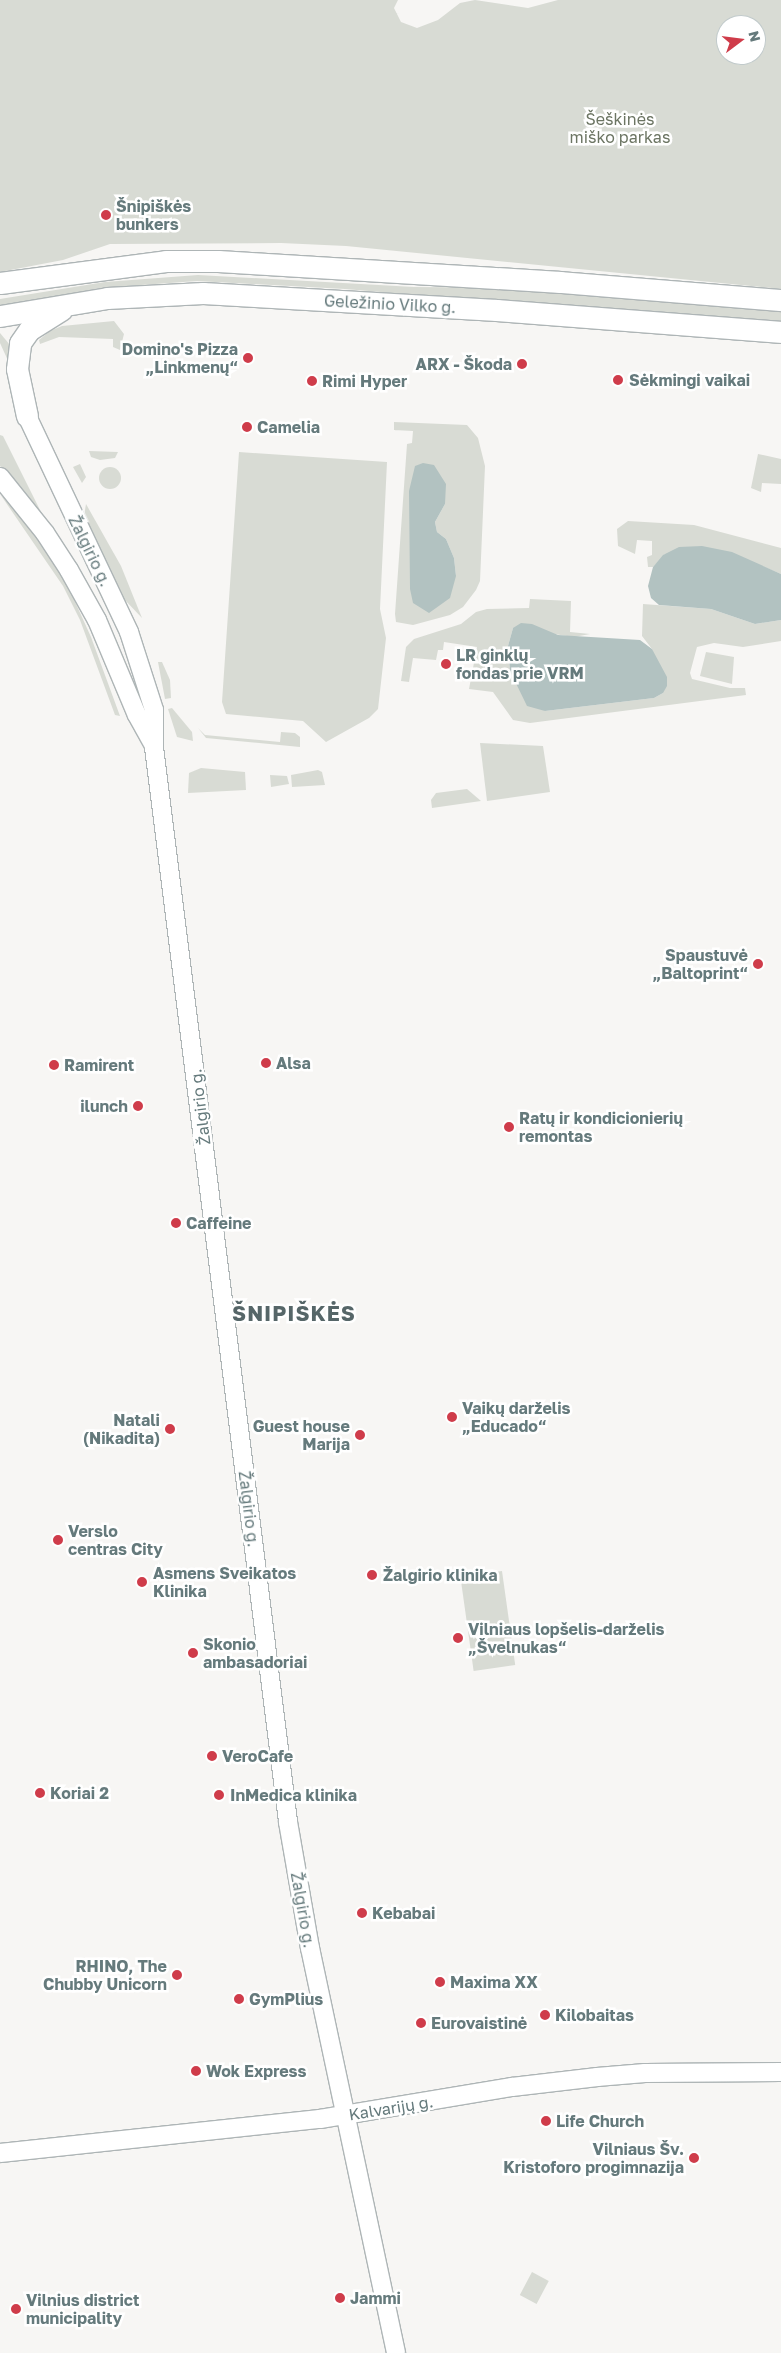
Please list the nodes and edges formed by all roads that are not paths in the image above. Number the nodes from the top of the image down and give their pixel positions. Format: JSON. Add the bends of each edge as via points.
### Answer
{"nodes":[{"id":1,"x":0,"y":283,"type":"edge"},
{"id":2,"x":781,"y":300,"type":"edge"},
{"id":3,"x":70,"y":304,"type":"junction"},
{"id":4,"x":0,"y":316,"type":"edge"},
{"id":5,"x":781,"y":332,"type":"edge"},
{"id":6,"x":0,"y":362,"type":"edge"},
{"id":7,"x":27,"y":416,"type":"junction"},
{"id":8,"x":0,"y":477,"type":"edge"},
{"id":9,"x":154,"y":747,"type":"junction"},
{"id":10,"x":781,"y":2072,"type":"edge"},
{"id":11,"x":344,"y":2116,"type":"junction"},
{"id":12,"x":0,"y":2153,"type":"edge"},
{"id":13,"x":396,"y":2353,"type":"edge"}],
"edges":[{"from":1,"to":2,"type":"highway","name":"Geležinio Vilko g.","via":[[166,261],[218,262],[560,282]]},
{"from":3,"to":4,"type":"highway","name":"Geležinio Vilko g."},
{"from":3,"to":5,"type":"highway","name":"Geležinio Vilko g.","via":[[155,295],[242,295]]},
{"from":3,"to":7,"type":"highway","via":[[39,322],[20,343],[17,369]]},
{"from":6,"to":7,"type":"highway","name":"Žalgirio g."},
{"from":7,"to":9,"type":"main road","name":"Žalgirio g.","via":[[128,632],[154,710]]},
{"from":8,"to":9,"type":"main road","name":"Žalgirio g.","via":[[45,533],[97,620],[137,716]]},
{"from":9,"to":11,"type":"main road","name":"Žalgirio g.","via":[[281,1772],[310,1948]]},
{"from":10,"to":11,"type":"main road","name":"Kalvarijų g.","via":[[645,2073],[597,2077],[512,2087]]},
{"from":11,"to":12,"type":"main road","name":"Kalvarijų g."},
{"from":11,"to":13,"type":"main road","name":"Žalgirio g."}]}
